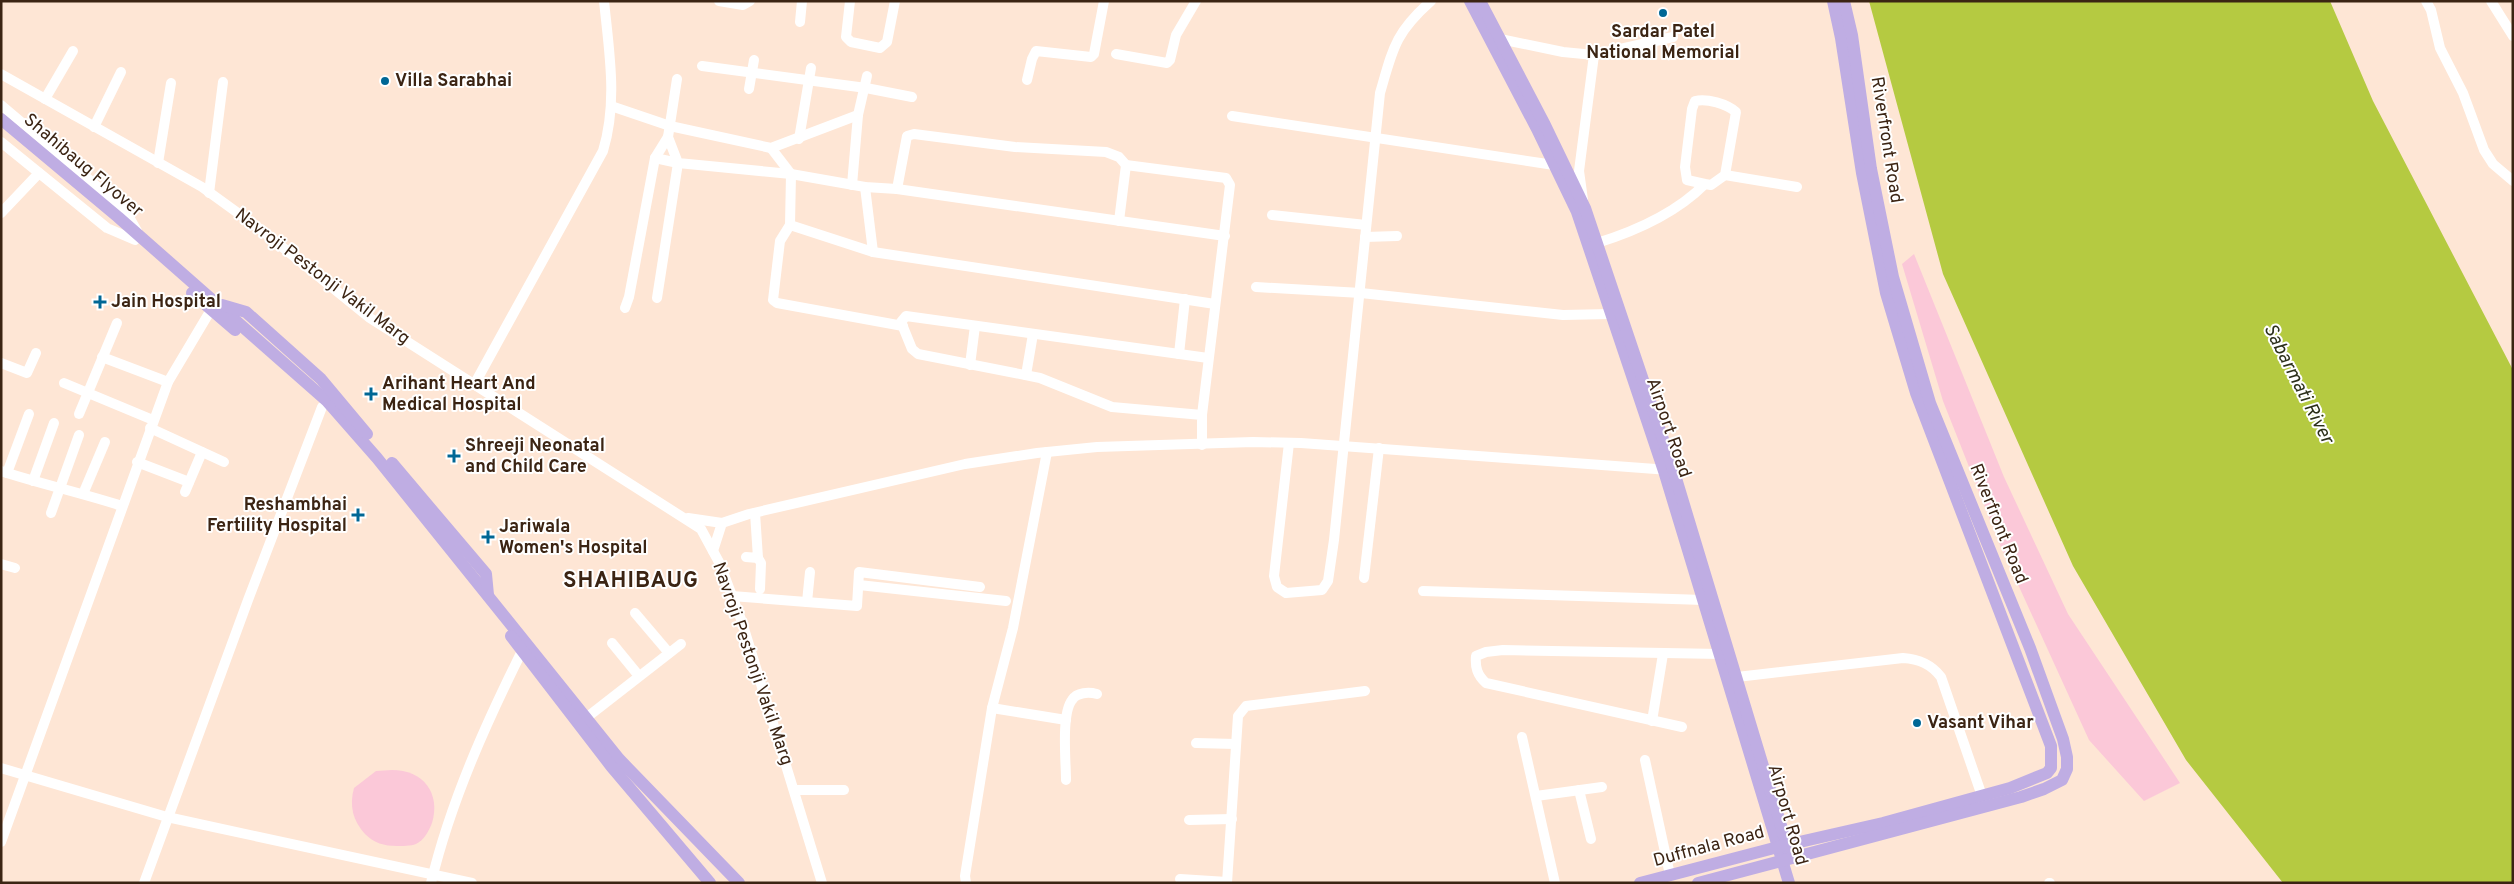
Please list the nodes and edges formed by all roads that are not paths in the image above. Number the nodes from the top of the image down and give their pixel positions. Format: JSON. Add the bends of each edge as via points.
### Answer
{"nodes":[{"id":1,"x":604,"y":1,"type":"edge"},
{"id":2,"x":719,"y":1,"type":"edge"},
{"id":3,"x":750,"y":1,"type":"edge"},
{"id":4,"x":802,"y":1,"type":"edge"},
{"id":5,"x":850,"y":1,"type":"edge"},
{"id":6,"x":894,"y":1,"type":"edge"},
{"id":7,"x":1104,"y":1,"type":"edge"},
{"id":8,"x":1196,"y":1,"type":"edge"},
{"id":9,"x":1431,"y":1,"type":"edge"},
{"id":10,"x":1470,"y":1,"type":"edge"},
{"id":11,"x":1480,"y":1,"type":"edge"},
{"id":12,"x":1832,"y":1,"type":"edge"},
{"id":13,"x":1844,"y":1,"type":"edge"},
{"id":14,"x":2426,"y":1,"type":"edge"},
{"id":15,"x":2491,"y":1,"type":"edge"},
{"id":16,"x":800,"y":22,"type":"dead end"},
{"id":17,"x":2513,"y":36,"type":"edge"},
{"id":18,"x":1673,"y":38,"type":"dead end"},
{"id":19,"x":1500,"y":39,"type":"junction"},
{"id":20,"x":73,"y":51,"type":"dead end"},
{"id":21,"x":1116,"y":54,"type":"dead end"},
{"id":22,"x":1594,"y":55,"type":"junction"},
{"id":23,"x":754,"y":60,"type":"dead end"},
{"id":24,"x":702,"y":66,"type":"dead end"},
{"id":25,"x":811,"y":68,"type":"dead end"},
{"id":26,"x":121,"y":72,"type":"dead end"},
{"id":27,"x":752,"y":73,"type":"junction"},
{"id":28,"x":1,"y":74,"type":"edge"},
{"id":29,"x":867,"y":76,"type":"dead end"},
{"id":30,"x":677,"y":79,"type":"dead end"},
{"id":31,"x":811,"y":80,"type":"junction"},
{"id":32,"x":1028,"y":80,"type":"dead end"},
{"id":33,"x":224,"y":82,"type":"dead end"},
{"id":34,"x":170,"y":83,"type":"dead end"},
{"id":35,"x":866,"y":88,"type":"junction"},
{"id":36,"x":749,"y":89,"type":"dead end"},
{"id":37,"x":912,"y":97,"type":"dead end"},
{"id":38,"x":45,"y":99,"type":"junction"},
{"id":39,"x":1,"y":105,"type":"edge"},
{"id":40,"x":612,"y":106,"type":"junction"},
{"id":41,"x":858,"y":115,"type":"junction"},
{"id":42,"x":1232,"y":116,"type":"dead end"},
{"id":43,"x":1,"y":119,"type":"edge"},
{"id":44,"x":670,"y":126,"type":"junction"},
{"id":45,"x":94,"y":127,"type":"junction"},
{"id":46,"x":1,"y":128,"type":"edge"},
{"id":47,"x":668,"y":137,"type":"junction"},
{"id":48,"x":799,"y":139,"type":"junction"},
{"id":49,"x":1375,"y":139,"type":"junction"},
{"id":50,"x":1,"y":142,"type":"edge"},
{"id":51,"x":771,"y":148,"type":"junction"},
{"id":52,"x":655,"y":158,"type":"junction"},
{"id":53,"x":158,"y":163,"type":"junction"},
{"id":54,"x":678,"y":163,"type":"junction"},
{"id":55,"x":1126,"y":164,"type":"junction"},
{"id":56,"x":1554,"y":165,"type":"junction"},
{"id":57,"x":39,"y":174,"type":"junction"},
{"id":58,"x":790,"y":174,"type":"junction"},
{"id":59,"x":1726,"y":175,"type":"junction"},
{"id":60,"x":2513,"y":181,"type":"edge"},
{"id":61,"x":1705,"y":184,"type":"junction"},
{"id":62,"x":852,"y":185,"type":"junction"},
{"id":63,"x":865,"y":187,"type":"junction"},
{"id":64,"x":1797,"y":187,"type":"dead end"},
{"id":65,"x":897,"y":189,"type":"junction"},
{"id":66,"x":209,"y":193,"type":"junction"},
{"id":67,"x":1585,"y":208,"type":"junction"},
{"id":68,"x":2,"y":211,"type":"edge"},
{"id":69,"x":1272,"y":215,"type":"dead end"},
{"id":70,"x":115,"y":220,"type":"junction"},
{"id":71,"x":1119,"y":221,"type":"junction"},
{"id":72,"x":790,"y":225,"type":"junction"},
{"id":73,"x":1366,"y":225,"type":"junction"},
{"id":74,"x":1225,"y":236,"type":"junction"},
{"id":75,"x":1397,"y":236,"type":"dead end"},
{"id":76,"x":1366,"y":238,"type":"junction"},
{"id":77,"x":139,"y":240,"type":"junction"},
{"id":78,"x":1597,"y":243,"type":"junction"},
{"id":79,"x":873,"y":252,"type":"junction"},
{"id":80,"x":1256,"y":287,"type":"dead end"},
{"id":81,"x":1361,"y":293,"type":"junction"},
{"id":82,"x":657,"y":298,"type":"dead end"},
{"id":83,"x":1184,"y":299,"type":"junction"},
{"id":84,"x":1215,"y":304,"type":"junction"},
{"id":85,"x":213,"y":306,"type":"junction"},
{"id":86,"x":625,"y":308,"type":"dead end"},
{"id":87,"x":1610,"y":314,"type":"junction"},
{"id":88,"x":117,"y":323,"type":"dead end"},
{"id":89,"x":903,"y":326,"type":"junction"},
{"id":90,"x":975,"y":326,"type":"junction"},
{"id":91,"x":1033,"y":334,"type":"junction"},
{"id":92,"x":36,"y":353,"type":"dead end"},
{"id":93,"x":1179,"y":354,"type":"junction"},
{"id":94,"x":102,"y":357,"type":"junction"},
{"id":95,"x":1208,"y":358,"type":"junction"},
{"id":96,"x":1,"y":363,"type":"edge"},
{"id":97,"x":970,"y":365,"type":"junction"},
{"id":98,"x":1026,"y":375,"type":"junction"},
{"id":99,"x":168,"y":382,"type":"junction"},
{"id":100,"x":64,"y":383,"type":"dead end"},
{"id":101,"x":474,"y":385,"type":"junction"},
{"id":102,"x":88,"y":393,"type":"junction"},
{"id":103,"x":322,"y":407,"type":"junction"},
{"id":104,"x":29,"y":414,"type":"dead end"},
{"id":105,"x":79,"y":414,"type":"dead end"},
{"id":106,"x":1202,"y":414,"type":"junction"},
{"id":107,"x":54,"y":423,"type":"dead end"},
{"id":108,"x":152,"y":424,"type":"junction"},
{"id":109,"x":78,"y":435,"type":"dead end"},
{"id":110,"x":105,"y":442,"type":"dead end"},
{"id":111,"x":1288,"y":443,"type":"junction"},
{"id":112,"x":1202,"y":445,"type":"junction"},
{"id":113,"x":1343,"y":446,"type":"junction"},
{"id":114,"x":1379,"y":448,"type":"junction"},
{"id":115,"x":202,"y":452,"type":"junction"},
{"id":116,"x":1047,"y":452,"type":"junction"},
{"id":117,"x":137,"y":462,"type":"junction"},
{"id":118,"x":224,"y":462,"type":"dead end"},
{"id":119,"x":1669,"y":470,"type":"junction"},
{"id":120,"x":4,"y":472,"type":"edge"},
{"id":121,"x":33,"y":481,"type":"junction"},
{"id":122,"x":60,"y":487,"type":"junction"},
{"id":123,"x":83,"y":494,"type":"junction"},
{"id":124,"x":122,"y":506,"type":"junction"},
{"id":125,"x":50,"y":513,"type":"dead end"},
{"id":126,"x":755,"y":514,"type":"junction"},
{"id":127,"x":683,"y":517,"type":"junction"},
{"id":128,"x":722,"y":523,"type":"junction"},
{"id":129,"x":713,"y":551,"type":"junction"},
{"id":130,"x":746,"y":557,"type":"dead end"},
{"id":131,"x":758,"y":558,"type":"junction"},
{"id":132,"x":1,"y":564,"type":"edge"},
{"id":133,"x":15,"y":568,"type":"dead end"},
{"id":134,"x":810,"y":572,"type":"dead end"},
{"id":135,"x":1364,"y":578,"type":"dead end"},
{"id":136,"x":858,"y":585,"type":"junction"},
{"id":137,"x":980,"y":587,"type":"dead end"},
{"id":138,"x":760,"y":590,"type":"dead end"},
{"id":139,"x":1423,"y":591,"type":"dead end"},
{"id":140,"x":732,"y":596,"type":"junction"},
{"id":141,"x":1704,"y":600,"type":"junction"},
{"id":142,"x":1006,"y":601,"type":"dead end"},
{"id":143,"x":807,"y":602,"type":"junction"},
{"id":144,"x":635,"y":613,"type":"dead end"},
{"id":145,"x":612,"y":643,"type":"dead end"},
{"id":146,"x":681,"y":644,"type":"dead end"},
{"id":147,"x":524,"y":646,"type":"junction"},
{"id":148,"x":669,"y":653,"type":"junction"},
{"id":149,"x":1663,"y":654,"type":"junction"},
{"id":150,"x":1721,"y":654,"type":"junction"},
{"id":151,"x":638,"y":676,"type":"junction"},
{"id":152,"x":1737,"y":677,"type":"junction"},
{"id":153,"x":1365,"y":691,"type":"dead end"},
{"id":154,"x":1097,"y":694,"type":"dead end"},
{"id":155,"x":992,"y":708,"type":"junction"},
{"id":156,"x":586,"y":718,"type":"junction"},
{"id":157,"x":1066,"y":720,"type":"junction"},
{"id":158,"x":1652,"y":721,"type":"junction"},
{"id":159,"x":1682,"y":727,"type":"dead end"},
{"id":160,"x":1522,"y":737,"type":"dead end"},
{"id":161,"x":1196,"y":744,"type":"dead end"},
{"id":162,"x":1236,"y":744,"type":"junction"},
{"id":163,"x":1645,"y":760,"type":"dead end"},
{"id":164,"x":1,"y":768,"type":"edge"},
{"id":165,"x":24,"y":776,"type":"junction"},
{"id":166,"x":1066,"y":780,"type":"dead end"},
{"id":167,"x":1602,"y":786,"type":"dead end"},
{"id":168,"x":795,"y":790,"type":"junction"},
{"id":169,"x":844,"y":790,"type":"dead end"},
{"id":170,"x":1579,"y":790,"type":"junction"},
{"id":171,"x":1536,"y":796,"type":"junction"},
{"id":172,"x":1982,"y":796,"type":"junction"},
{"id":173,"x":167,"y":818,"type":"junction"},
{"id":174,"x":1232,"y":819,"type":"junction"},
{"id":175,"x":1189,"y":820,"type":"dead end"},
{"id":176,"x":1590,"y":839,"type":"dead end"},
{"id":177,"x":1,"y":842,"type":"edge"},
{"id":178,"x":1782,"y":846,"type":"junction"},
{"id":179,"x":1787,"y":859,"type":"junction"},
{"id":180,"x":1670,"y":875,"type":"junction"},
{"id":181,"x":432,"y":878,"type":"edge"},
{"id":182,"x":1180,"y":879,"type":"dead end"},
{"id":183,"x":1227,"y":882,"type":"edge"},
{"id":184,"x":144,"y":883,"type":"edge"},
{"id":185,"x":472,"y":883,"type":"edge"},
{"id":186,"x":710,"y":883,"type":"edge"},
{"id":187,"x":739,"y":883,"type":"edge"},
{"id":188,"x":822,"y":883,"type":"edge"},
{"id":189,"x":966,"y":883,"type":"edge"},
{"id":190,"x":1555,"y":883,"type":"edge"},
{"id":191,"x":1640,"y":883,"type":"edge"},
{"id":192,"x":1698,"y":883,"type":"edge"},
{"id":193,"x":1789,"y":883,"type":"edge"},
{"id":194,"x":1797,"y":883,"type":"edge"}],
"edges":[{"from":1,"to":40,"type":"street"},
{"from":2,"to":3,"type":"street","via":[[743,5]]},
{"from":4,"to":16,"type":"street"},
{"from":5,"to":6,"type":"street","via":[[846,36],[851,42],[880,48],[887,42]]},
{"from":7,"to":32,"type":"street","via":[[1094,54],[1091,57],[1036,51]]},
{"from":8,"to":21,"type":"street","via":[[1176,35],[1167,63]]},
{"from":9,"to":49,"type":"street","via":[[1409,21],[1394,46],[1380,93]]},
{"from":10,"to":56,"type":"main road","name":"Airport Road"},
{"from":11,"to":19,"type":"main road","name":"Airport Road"},
{"from":12,"to":172,"type":"main road","name":"Riverfront Road","via":[[1886,293],[1916,394],[2052,746],[2052,762],[2047,773]]},
{"from":13,"to":179,"type":"main road","name":"Riverfront Road","via":[[1852,35],[1871,169],[1893,277],[1930,403],[2030,648],[2067,757],[2062,780],[2036,792]]},
{"from":14,"to":60,"type":"street","via":[[2440,48],[2463,93],[2484,150],[2493,164]]},
{"from":15,"to":17,"type":"street"},
{"from":18,"to":22,"type":"street"},
{"from":19,"to":22,"type":"street"},
{"from":19,"to":67,"type":"main road","name":"Airport Road"},
{"from":20,"to":38,"type":"street"},
{"from":22,"to":67,"type":"street","via":[[1579,170]]},
{"from":23,"to":27,"type":"street"},
{"from":24,"to":27,"type":"street"},
{"from":25,"to":31,"type":"street"},
{"from":26,"to":45,"type":"street"},
{"from":27,"to":31,"type":"street"},
{"from":27,"to":36,"type":"street"},
{"from":28,"to":38,"type":"street","name":"Navroji Pestonji Vakil Marg"},
{"from":29,"to":35,"type":"street"},
{"from":30,"to":44,"type":"street"},
{"from":31,"to":35,"type":"street"},
{"from":31,"to":48,"type":"street"},
{"from":33,"to":66,"type":"street"},
{"from":34,"to":53,"type":"street"},
{"from":35,"to":37,"type":"street"},
{"from":35,"to":41,"type":"street"},
{"from":38,"to":45,"type":"street","name":"Navroji Pestonji Vakil Marg"},
{"from":39,"to":77,"type":"street","via":[[125,210]]},
{"from":40,"to":44,"type":"street"},
{"from":40,"to":101,"type":"street","via":[[603,150]]},
{"from":41,"to":48,"type":"street"},
{"from":41,"to":62,"type":"street"},
{"from":42,"to":49,"type":"street"},
{"from":43,"to":70,"type":"main road","name":"Shahibaug Flyover"},
{"from":44,"to":47,"type":"street"},
{"from":44,"to":51,"type":"street"},
{"from":45,"to":53,"type":"street","name":"Navroji Pestonji Vakil Marg"},
{"from":46,"to":70,"type":"main road","name":"Shahibaug Flyover"},
{"from":47,"to":52,"type":"street"},
{"from":47,"to":54,"type":"street"},
{"from":48,"to":51,"type":"street"},
{"from":49,"to":56,"type":"street"},
{"from":49,"to":73,"type":"street"},
{"from":50,"to":57,"type":"street"},
{"from":51,"to":58,"type":"street"},
{"from":52,"to":54,"type":"street"},
{"from":52,"to":86,"type":"street"},
{"from":53,"to":66,"type":"street","name":"Navroji Pestonji Vakil Marg"},
{"from":54,"to":58,"type":"street"},
{"from":54,"to":82,"type":"street"},
{"from":55,"to":65,"type":"street","via":[[1106,152],[1015,147],[909,134]]},
{"from":55,"to":71,"type":"street"},
{"from":55,"to":74,"type":"street","via":[[1226,178],[1230,185]]},
{"from":56,"to":87,"type":"main road","name":"Airport Road","via":[[1576,212]]},
{"from":57,"to":68,"type":"street"},
{"from":57,"to":77,"type":"street","via":[[107,228]]},
{"from":58,"to":62,"type":"street"},
{"from":58,"to":72,"type":"street"},
{"from":59,"to":61,"type":"street","via":[[1711,185]]},
{"from":59,"to":61,"type":"street","via":[[1736,112],[1716,103],[1701,99],[1695,101],[1685,174],[1687,180]]},
{"from":59,"to":64,"type":"street"},
{"from":61,"to":78,"type":"street","via":[[1690,200],[1627,233]]},
{"from":62,"to":63,"type":"street"},
{"from":63,"to":65,"type":"street"},
{"from":63,"to":79,"type":"street"},
{"from":65,"to":71,"type":"street"},
{"from":66,"to":101,"type":"street","name":"Navroji Pestonji Vakil Marg","via":[[260,229],[370,318]]},
{"from":67,"to":78,"type":"main road","name":"Airport Road"},
{"from":69,"to":73,"type":"street"},
{"from":70,"to":77,"type":"main road","name":"Shahibaug Flyover"},
{"from":71,"to":74,"type":"street"},
{"from":72,"to":79,"type":"street"},
{"from":72,"to":89,"type":"street","via":[[780,241],[773,300]]},
{"from":73,"to":76,"type":"street"},
{"from":74,"to":84,"type":"street"},
{"from":75,"to":76,"type":"street"},
{"from":76,"to":81,"type":"street"},
{"from":77,"to":85,"type":"main road","name":"Shahibaug Flyover"},
{"from":78,"to":119,"type":"main road","name":"Airport Road"},
{"from":79,"to":83,"type":"street"},
{"from":80,"to":81,"type":"street"},
{"from":81,"to":87,"type":"street","via":[[1563,314]]},
{"from":81,"to":113,"type":"street"},
{"from":83,"to":84,"type":"street"},
{"from":83,"to":93,"type":"street"},
{"from":84,"to":95,"type":"street"},
{"from":85,"to":99,"type":"street"},
{"from":85,"to":103,"type":"main road"},
{"from":85,"to":147,"type":"main road","via":[[327,401],[488,595]]},
{"from":87,"to":119,"type":"main road","name":"Airport Road"},
{"from":88,"to":94,"type":"street"},
{"from":89,"to":90,"type":"street","via":[[902,318],[906,316]]},
{"from":89,"to":97,"type":"street","via":[[915,352]]},
{"from":90,"to":91,"type":"street"},
{"from":90,"to":97,"type":"street"},
{"from":91,"to":93,"type":"street"},
{"from":91,"to":98,"type":"street"},
{"from":92,"to":96,"type":"street","via":[[26,373]]},
{"from":93,"to":95,"type":"street"},
{"from":94,"to":99,"type":"street"},
{"from":94,"to":102,"type":"street"},
{"from":95,"to":106,"type":"street"},
{"from":97,"to":98,"type":"street"},
{"from":98,"to":106,"type":"street","via":[[1112,407]]},
{"from":99,"to":108,"type":"street"},
{"from":100,"to":102,"type":"street"},
{"from":101,"to":127,"type":"street","name":"Navroji Pestonji Vakil Marg"},
{"from":102,"to":105,"type":"street"},
{"from":102,"to":108,"type":"street"},
{"from":103,"to":147,"type":"main road"},
{"from":103,"to":173,"type":"street"},
{"from":104,"to":120,"type":"street"},
{"from":106,"to":112,"type":"street"},
{"from":107,"to":121,"type":"street"},
{"from":108,"to":115,"type":"street"},
{"from":108,"to":117,"type":"street"},
{"from":109,"to":122,"type":"street"},
{"from":110,"to":123,"type":"street"},
{"from":111,"to":112,"type":"street"},
{"from":111,"to":113,"type":"street"},
{"from":111,"to":113,"type":"street","via":[[1274,576],[1277,587],[1286,593],[1322,590],[1328,581]]},
{"from":112,"to":116,"type":"street","via":[[1097,447]]},
{"from":113,"to":114,"type":"street"},
{"from":114,"to":119,"type":"street"},
{"from":114,"to":135,"type":"street"},
{"from":115,"to":117,"type":"street","via":[[187,487]]},
{"from":115,"to":118,"type":"street"},
{"from":116,"to":126,"type":"street","via":[[965,464]]},
{"from":116,"to":155,"type":"street","via":[[1013,628]]},
{"from":117,"to":124,"type":"street"},
{"from":119,"to":141,"type":"main road","name":"Airport Road"},
{"from":119,"to":152,"type":"main road","name":"Airport Road"},
{"from":120,"to":121,"type":"street"},
{"from":121,"to":122,"type":"street"},
{"from":122,"to":123,"type":"street"},
{"from":122,"to":125,"type":"street"},
{"from":123,"to":124,"type":"street"},
{"from":124,"to":165,"type":"street"},
{"from":126,"to":128,"type":"street"},
{"from":126,"to":131,"type":"street"},
{"from":127,"to":128,"type":"street"},
{"from":127,"to":129,"type":"street","name":"Navroji Pestonji Vakil Marg","via":[[701,529]]},
{"from":128,"to":129,"type":"street"},
{"from":129,"to":140,"type":"street","name":"Navroji Pestonji Vakil Marg"},
{"from":130,"to":131,"type":"street"},
{"from":131,"to":138,"type":"street","via":[[761,563]]},
{"from":132,"to":133,"type":"street"},
{"from":134,"to":143,"type":"street"},
{"from":136,"to":137,"type":"street","via":[[860,572]]},
{"from":136,"to":142,"type":"street"},
{"from":136,"to":143,"type":"street","via":[[857,606]]},
{"from":139,"to":141,"type":"street"},
{"from":140,"to":143,"type":"street"},
{"from":140,"to":168,"type":"street","name":"Navroji Pestonji Vakil Marg"},
{"from":141,"to":150,"type":"main road","name":"Airport Road"},
{"from":144,"to":148,"type":"street"},
{"from":145,"to":151,"type":"street"},
{"from":146,"to":148,"type":"street"},
{"from":147,"to":156,"type":"main road"},
{"from":147,"to":181,"type":"street","via":[[484,728]]},
{"from":147,"to":186,"type":"main road","via":[[611,766]]},
{"from":148,"to":151,"type":"street"},
{"from":149,"to":150,"type":"street"},
{"from":149,"to":158,"type":"street"},
{"from":149,"to":158,"type":"street","via":[[1503,650],[1476,656],[1479,677],[1486,683]]},
{"from":150,"to":178,"type":"main road","name":"Airport Road"},
{"from":151,"to":156,"type":"street"},
{"from":152,"to":172,"type":"street","via":[[1902,658],[1930,665],[1941,677]]},
{"from":152,"to":178,"type":"main road","name":"Airport Road"},
{"from":153,"to":162,"type":"street","via":[[1246,706],[1238,716]]},
{"from":154,"to":157,"type":"street","via":[[1088,692],[1073,698]]},
{"from":155,"to":157,"type":"street"},
{"from":155,"to":189,"type":"street"},
{"from":156,"to":187,"type":"main road","via":[[619,759]]},
{"from":157,"to":166,"type":"street"},
{"from":158,"to":159,"type":"street"},
{"from":160,"to":171,"type":"street"},
{"from":161,"to":162,"type":"street"},
{"from":162,"to":174,"type":"street"},
{"from":163,"to":180,"type":"street"},
{"from":164,"to":165,"type":"street"},
{"from":165,"to":173,"type":"street"},
{"from":165,"to":177,"type":"street"},
{"from":167,"to":170,"type":"street"},
{"from":168,"to":169,"type":"street"},
{"from":168,"to":188,"type":"street","name":"Navroji Pestonji Vakil Marg"},
{"from":170,"to":171,"type":"street"},
{"from":170,"to":176,"type":"street"},
{"from":171,"to":190,"type":"street"},
{"from":172,"to":178,"type":"main road","name":"Riverfront Road"},
{"from":173,"to":181,"type":"street"},
{"from":173,"to":184,"type":"street"},
{"from":174,"to":175,"type":"street"},
{"from":174,"to":183,"type":"street"},
{"from":178,"to":179,"type":"main road","name":"Airport Road"},
{"from":178,"to":180,"type":"main road","name":"Duffnala Road"},
{"from":179,"to":192,"type":"main road"},
{"from":179,"to":193,"type":"main road","name":"Airport Road"},
{"from":179,"to":194,"type":"main road","name":"Airport Road"},
{"from":180,"to":191,"type":"main road","name":"Duffnala Road"},
{"from":181,"to":185,"type":"street"},
{"from":182,"to":183,"type":"street"}]}
